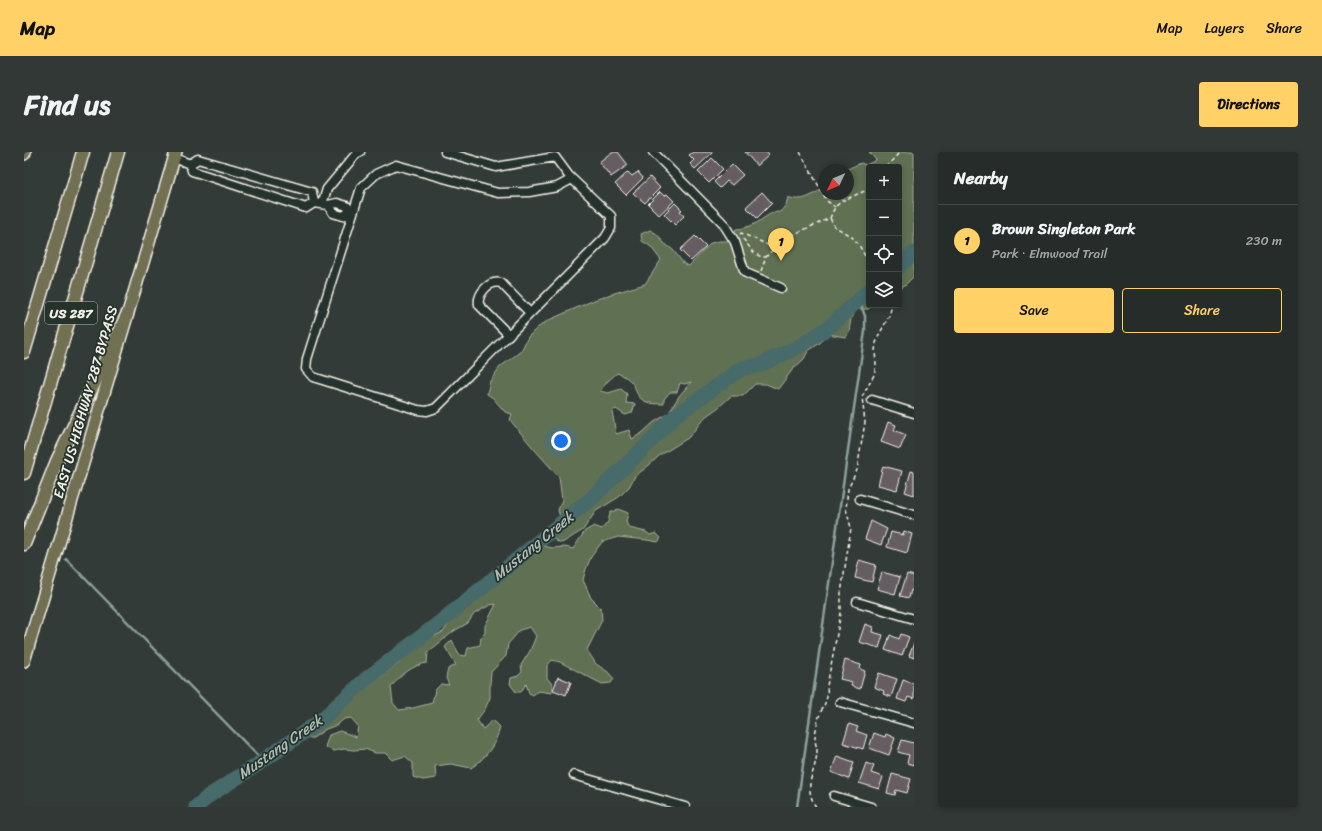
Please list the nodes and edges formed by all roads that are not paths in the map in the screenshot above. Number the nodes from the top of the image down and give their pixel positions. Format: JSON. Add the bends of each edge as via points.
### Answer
{"nodes":[{"id":1,"x":83,"y":152,"type":"edge"},
{"id":2,"x":118,"y":152,"type":"edge"},
{"id":3,"x":360,"y":152,"type":"edge"},
{"id":4,"x":445,"y":152,"type":"edge"},
{"id":5,"x":653,"y":152,"type":"edge"},
{"id":6,"x":175,"y":155,"type":"edge"},
{"id":7,"x":190,"y":164,"type":"junction"},
{"id":8,"x":572,"y":179,"type":"junction"},
{"id":9,"x":322,"y":204,"type":"junction"},
{"id":10,"x":352,"y":213,"type":"junction"},
{"id":11,"x":781,"y":288,"type":"dead end"},
{"id":12,"x":530,"y":313,"type":"junction"},
{"id":13,"x":127,"y":315,"type":"junction"},
{"id":14,"x":509,"y":335,"type":"junction"},
{"id":15,"x":24,"y":352,"type":"edge"},
{"id":16,"x":872,"y":400,"type":"dead end"},
{"id":17,"x":914,"y":413,"type":"edge"},
{"id":18,"x":24,"y":473,"type":"edge"},
{"id":19,"x":860,"y":500,"type":"dead end"},
{"id":20,"x":914,"y":515,"type":"edge"},
{"id":21,"x":24,"y":544,"type":"edge"},
{"id":22,"x":857,"y":602,"type":"dead end"},
{"id":23,"x":914,"y":619,"type":"edge"},
{"id":24,"x":24,"y":661,"type":"edge"},
{"id":25,"x":840,"y":702,"type":"dead end"},
{"id":26,"x":914,"y":723,"type":"edge"},
{"id":27,"x":574,"y":775,"type":"dead end"},
{"id":28,"x":834,"y":796,"type":"dead end"},
{"id":29,"x":685,"y":807,"type":"edge"},
{"id":30,"x":871,"y":807,"type":"edge"}],
"edges":[{"from":1,"to":15,"type":"highway","number":"US 287"},
{"from":2,"to":18,"type":"highway","number":"US 287"},
{"from":3,"to":9,"type":"street","via":[[327,189]]},
{"from":4,"to":8,"type":"street","via":[[496,167],[555,157]]},
{"from":5,"to":11,"type":"street","via":[[723,223],[735,242],[746,273]]},
{"from":6,"to":7,"type":"street"},
{"from":6,"to":13,"type":"main road","name":"EAST US HIGHWAY 287 BYPASS"},
{"from":7,"to":9,"type":"street","via":[[192,171],[306,208]]},
{"from":7,"to":9,"type":"street","via":[[198,159],[312,192]]},
{"from":8,"to":10,"type":"street","via":[[557,187],[529,192],[498,193],[396,165],[376,174],[361,188]]},
{"from":8,"to":12,"type":"street","via":[[611,216],[611,228],[605,238]]},
{"from":9,"to":10,"type":"street","via":[[337,203],[347,206]]},
{"from":10,"to":14,"type":"street","via":[[307,359],[306,369],[314,377],[426,411],[436,408]]},
{"from":12,"to":14,"type":"street"},
{"from":12,"to":14,"type":"street","via":[[501,283],[492,283],[479,296],[479,305]]},
{"from":13,"to":21,"type":"highway","via":[[57,461]]},
{"from":13,"to":24,"type":"main road","name":"EAST US HIGHWAY 287 BYPASS"},
{"from":16,"to":17,"type":"street"},
{"from":19,"to":20,"type":"street"},
{"from":22,"to":23,"type":"street"},
{"from":25,"to":26,"type":"street"},
{"from":27,"to":29,"type":"street"},
{"from":28,"to":30,"type":"street"}]}
